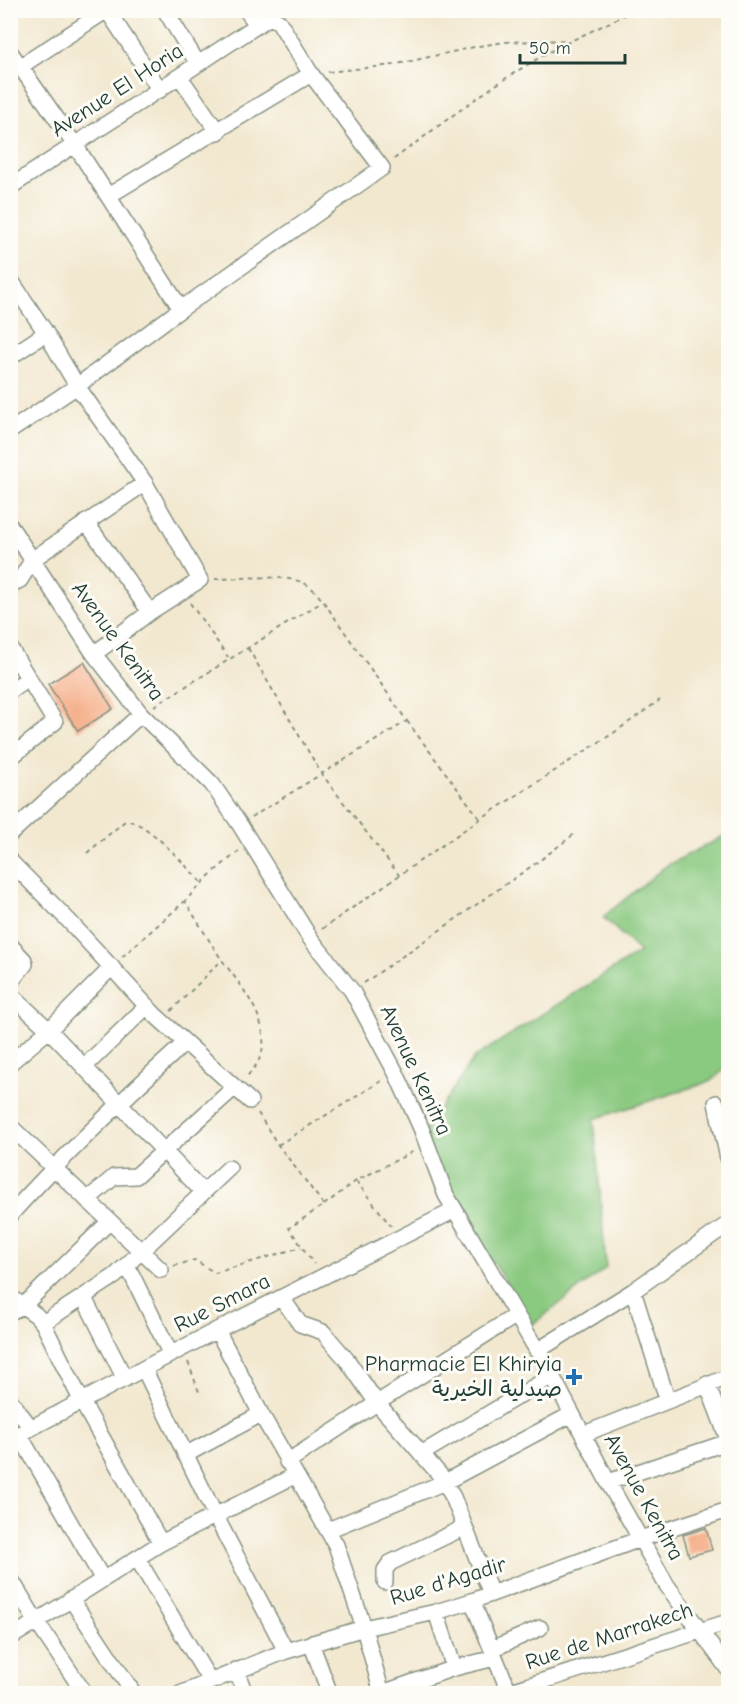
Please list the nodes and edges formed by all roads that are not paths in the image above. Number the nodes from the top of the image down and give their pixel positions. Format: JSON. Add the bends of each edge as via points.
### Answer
{"nodes":[{"id":1,"x":165,"y":10,"type":"edge"},
{"id":2,"x":246,"y":10,"type":"edge"},
{"id":3,"x":107,"y":11,"type":"edge"},
{"id":4,"x":257,"y":24,"type":"junction"},
{"id":5,"x":10,"y":52,"type":"edge"},
{"id":6,"x":198,"y":64,"type":"junction"},
{"id":7,"x":21,"y":66,"type":"junction"},
{"id":8,"x":311,"y":74,"type":"junction"},
{"id":9,"x":180,"y":77,"type":"junction"},
{"id":10,"x":160,"y":90,"type":"junction"},
{"id":11,"x":218,"y":132,"type":"junction"},
{"id":12,"x":75,"y":145,"type":"junction"},
{"id":13,"x":10,"y":187,"type":"edge"},
{"id":14,"x":108,"y":196,"type":"junction"},
{"id":15,"x":10,"y":279,"type":"edge"},
{"id":16,"x":181,"y":309,"type":"junction"},
{"id":17,"x":46,"y":333,"type":"junction"},
{"id":18,"x":10,"y":357,"type":"edge"},
{"id":19,"x":77,"y":386,"type":"junction"},
{"id":20,"x":10,"y":431,"type":"edge"},
{"id":21,"x":145,"y":483,"type":"junction"},
{"id":22,"x":86,"y":522,"type":"junction"},
{"id":23,"x":10,"y":525,"type":"edge"},
{"id":24,"x":33,"y":559,"type":"junction"},
{"id":25,"x":10,"y":585,"type":"edge"},
{"id":26,"x":150,"y":612,"type":"junction"},
{"id":27,"x":10,"y":648,"type":"edge"},
{"id":28,"x":94,"y":654,"type":"junction"},
{"id":29,"x":29,"y":678,"type":"junction"},
{"id":30,"x":10,"y":691,"type":"edge"},
{"id":31,"x":141,"y":714,"type":"junction"},
{"id":32,"x":10,"y":758,"type":"edge"},
{"id":33,"x":10,"y":834,"type":"edge"},
{"id":34,"x":10,"y":861,"type":"edge"},
{"id":35,"x":10,"y":945,"type":"edge"},
{"id":36,"x":112,"y":967,"type":"junction"},
{"id":37,"x":10,"y":984,"type":"edge"},
{"id":38,"x":10,"y":994,"type":"edge"},
{"id":39,"x":147,"y":1006,"type":"junction"},
{"id":40,"x":49,"y":1030,"type":"junction"},
{"id":41,"x":185,"y":1043,"type":"junction"},
{"id":42,"x":10,"y":1063,"type":"edge"},
{"id":43,"x":84,"y":1067,"type":"junction"},
{"id":44,"x":235,"y":1087,"type":"junction"},
{"id":45,"x":250,"y":1101,"type":"road end"},
{"id":46,"x":716,"y":1103,"type":"dead end"},
{"id":47,"x":118,"y":1104,"type":"junction"},
{"id":48,"x":10,"y":1125,"type":"edge"},
{"id":49,"x":164,"y":1151,"type":"junction"},
{"id":50,"x":728,"y":1153,"type":"edge"},
{"id":51,"x":54,"y":1167,"type":"junction"},
{"id":52,"x":229,"y":1168,"type":"dead end"},
{"id":53,"x":203,"y":1192,"type":"junction"},
{"id":54,"x":87,"y":1200,"type":"junction"},
{"id":55,"x":454,"y":1210,"type":"junction"},
{"id":56,"x":11,"y":1214,"type":"edge"},
{"id":57,"x":109,"y":1222,"type":"junction"},
{"id":58,"x":729,"y":1224,"type":"edge"},
{"id":59,"x":141,"y":1251,"type":"junction"},
{"id":60,"x":127,"y":1265,"type":"junction"},
{"id":61,"x":161,"y":1270,"type":"road end"},
{"id":62,"x":633,"y":1291,"type":"junction"},
{"id":63,"x":84,"y":1298,"type":"junction"},
{"id":64,"x":282,"y":1298,"type":"junction"},
{"id":65,"x":15,"y":1305,"type":"edge"},
{"id":66,"x":515,"y":1316,"type":"junction"},
{"id":67,"x":43,"y":1323,"type":"junction"},
{"id":68,"x":218,"y":1330,"type":"junction"},
{"id":69,"x":537,"y":1351,"type":"junction"},
{"id":70,"x":177,"y":1352,"type":"junction"},
{"id":71,"x":144,"y":1369,"type":"junction"},
{"id":72,"x":552,"y":1376,"type":"junction"},
{"id":73,"x":729,"y":1377,"type":"edge"},
{"id":74,"x":124,"y":1379,"type":"junction"},
{"id":75,"x":707,"y":1384,"type":"junction"},
{"id":76,"x":10,"y":1400,"type":"edge"},
{"id":77,"x":667,"y":1400,"type":"junction"},
{"id":78,"x":82,"y":1402,"type":"junction"},
{"id":79,"x":376,"y":1403,"type":"junction"},
{"id":80,"x":261,"y":1414,"type":"junction"},
{"id":81,"x":572,"y":1414,"type":"junction"},
{"id":82,"x":20,"y":1433,"type":"edge"},
{"id":83,"x":584,"y":1434,"type":"junction"},
{"id":84,"x":729,"y":1441,"type":"edge"},
{"id":85,"x":421,"y":1454,"type":"junction"},
{"id":86,"x":185,"y":1455,"type":"junction"},
{"id":87,"x":292,"y":1468,"type":"junction"},
{"id":88,"x":445,"y":1482,"type":"junction"},
{"id":89,"x":608,"y":1482,"type":"junction"},
{"id":90,"x":729,"y":1510,"type":"edge"},
{"id":91,"x":215,"y":1515,"type":"junction"},
{"id":92,"x":465,"y":1527,"type":"junction"},
{"id":93,"x":328,"y":1530,"type":"junction"},
{"id":94,"x":640,"y":1539,"type":"junction"},
{"id":95,"x":161,"y":1543,"type":"junction"},
{"id":96,"x":137,"y":1558,"type":"junction"},
{"id":97,"x":10,"y":1578,"type":"edge"},
{"id":98,"x":102,"y":1578,"type":"junction"},
{"id":99,"x":385,"y":1582,"type":"dead end"},
{"id":100,"x":491,"y":1594,"type":"junction"},
{"id":101,"x":71,"y":1599,"type":"junction"},
{"id":102,"x":472,"y":1601,"type":"junction"},
{"id":103,"x":436,"y":1612,"type":"junction"},
{"id":104,"x":36,"y":1621,"type":"junction"},
{"id":105,"x":729,"y":1622,"type":"edge"},
{"id":106,"x":364,"y":1628,"type":"junction"},
{"id":107,"x":540,"y":1628,"type":"dead end"},
{"id":108,"x":700,"y":1631,"type":"junction"},
{"id":109,"x":10,"y":1638,"type":"edge"},
{"id":110,"x":311,"y":1643,"type":"junction"},
{"id":111,"x":286,"y":1651,"type":"junction"},
{"id":112,"x":493,"y":1653,"type":"junction"},
{"id":113,"x":454,"y":1668,"type":"junction"},
{"id":114,"x":729,"y":1669,"type":"edge"},
{"id":115,"x":236,"y":1670,"type":"junction"},
{"id":116,"x":210,"y":1682,"type":"junction"},
{"id":117,"x":507,"y":1693,"type":"edge"},
{"id":118,"x":85,"y":1694,"type":"edge"},
{"id":119,"x":134,"y":1694,"type":"edge"},
{"id":120,"x":180,"y":1694,"type":"edge"},
{"id":121,"x":245,"y":1694,"type":"edge"},
{"id":122,"x":330,"y":1694,"type":"edge"}],
"edges":[{"from":1,"to":6,"type":"street"},
{"from":2,"to":4,"type":"street"},
{"from":3,"to":7,"type":"street"},
{"from":3,"to":10,"type":"street"},
{"from":4,"to":6,"type":"street","name":"Avenue El Horia"},
{"from":4,"to":8,"type":"street","name":"Avenue El Horia","via":[[270,17],[279,22]]},
{"from":5,"to":7,"type":"street"},
{"from":6,"to":9,"type":"street","name":"Avenue El Horia"},
{"from":7,"to":12,"type":"street"},
{"from":8,"to":11,"type":"street"},
{"from":8,"to":16,"type":"street","via":[[382,168]]},
{"from":9,"to":10,"type":"street","name":"Avenue El Horia"},
{"from":9,"to":11,"type":"street"},
{"from":10,"to":12,"type":"street","name":"Avenue El Horia"},
{"from":11,"to":14,"type":"street"},
{"from":12,"to":13,"type":"street","name":"Avenue El Horia"},
{"from":12,"to":14,"type":"street"},
{"from":14,"to":16,"type":"street"},
{"from":15,"to":17,"type":"street"},
{"from":16,"to":19,"type":"street"},
{"from":17,"to":18,"type":"street"},
{"from":17,"to":19,"type":"street"},
{"from":19,"to":20,"type":"street"},
{"from":19,"to":21,"type":"street"},
{"from":21,"to":22,"type":"street"},
{"from":21,"to":26,"type":"street","via":[[200,580]]},
{"from":22,"to":24,"type":"street"},
{"from":22,"to":26,"type":"street"},
{"from":23,"to":24,"type":"street","name":"Avenue Kenitra"},
{"from":24,"to":25,"type":"street","via":[[20,580]]},
{"from":24,"to":28,"type":"street","name":"Avenue Kenitra"},
{"from":26,"to":28,"type":"street"},
{"from":27,"to":29,"type":"street"},
{"from":28,"to":31,"type":"street","name":"Avenue Kenitra"},
{"from":29,"to":30,"type":"street"},
{"from":29,"to":32,"type":"street","via":[[55,722]]},
{"from":31,"to":33,"type":"street"},
{"from":31,"to":55,"type":"street","name":"Avenue Kenitra","via":[[212,784],[310,938],[352,991],[396,1072]]},
{"from":34,"to":36,"type":"street"},
{"from":35,"to":37,"type":"street","via":[[25,964]]},
{"from":36,"to":39,"type":"street"},
{"from":36,"to":40,"type":"street"},
{"from":38,"to":40,"type":"street"},
{"from":39,"to":41,"type":"street"},
{"from":39,"to":43,"type":"street"},
{"from":40,"to":42,"type":"street"},
{"from":40,"to":43,"type":"street"},
{"from":41,"to":44,"type":"street"},
{"from":41,"to":47,"type":"street"},
{"from":43,"to":47,"type":"street"},
{"from":44,"to":45,"type":"street"},
{"from":44,"to":49,"type":"street"},
{"from":46,"to":50,"type":"street"},
{"from":47,"to":49,"type":"street"},
{"from":47,"to":51,"type":"street"},
{"from":48,"to":51,"type":"street"},
{"from":49,"to":53,"type":"street"},
{"from":49,"to":54,"type":"street","via":[[136,1176],[114,1177]]},
{"from":51,"to":54,"type":"street"},
{"from":51,"to":56,"type":"street"},
{"from":52,"to":53,"type":"street"},
{"from":53,"to":59,"type":"street"},
{"from":54,"to":57,"type":"street"},
{"from":55,"to":64,"type":"street","name":"Rue Smara"},
{"from":55,"to":66,"type":"street","name":"Avenue Kenitra"},
{"from":57,"to":59,"type":"street"},
{"from":57,"to":65,"type":"street"},
{"from":58,"to":62,"type":"street"},
{"from":59,"to":60,"type":"street"},
{"from":59,"to":61,"type":"street"},
{"from":60,"to":63,"type":"street"},
{"from":60,"to":70,"type":"street"},
{"from":62,"to":69,"type":"street"},
{"from":62,"to":77,"type":"street"},
{"from":63,"to":67,"type":"street"},
{"from":63,"to":74,"type":"street"},
{"from":64,"to":68,"type":"street","name":"Rue Smara"},
{"from":64,"to":79,"type":"street","via":[[300,1324],[323,1332]]},
{"from":65,"to":67,"type":"street"},
{"from":66,"to":69,"type":"street","name":"Avenue Kenitra"},
{"from":66,"to":79,"type":"street"},
{"from":67,"to":78,"type":"street"},
{"from":68,"to":70,"type":"street","name":"Rue Smara"},
{"from":68,"to":80,"type":"street"},
{"from":69,"to":72,"type":"street","name":"Avenue Kenitra"},
{"from":70,"to":71,"type":"street","name":"Rue Smara"},
{"from":71,"to":74,"type":"street","name":"Rue Smara"},
{"from":71,"to":86,"type":"street"},
{"from":72,"to":81,"type":"street","name":"Avenue Kenitra"},
{"from":72,"to":85,"type":"street"},
{"from":73,"to":75,"type":"street"},
{"from":74,"to":78,"type":"street","name":"Rue Smara"},
{"from":75,"to":77,"type":"street"},
{"from":75,"to":84,"type":"street"},
{"from":76,"to":82,"type":"street"},
{"from":77,"to":83,"type":"street"},
{"from":78,"to":82,"type":"street","name":"Rue Smara"},
{"from":78,"to":95,"type":"street"},
{"from":79,"to":85,"type":"street"},
{"from":79,"to":87,"type":"street"},
{"from":80,"to":86,"type":"street"},
{"from":80,"to":87,"type":"street"},
{"from":81,"to":83,"type":"street","name":"Avenue Kenitra"},
{"from":81,"to":88,"type":"street"},
{"from":82,"to":98,"type":"street"},
{"from":83,"to":89,"type":"street","name":"Avenue Kenitra"},
{"from":84,"to":89,"type":"street"},
{"from":85,"to":88,"type":"street"},
{"from":86,"to":91,"type":"street"},
{"from":87,"to":91,"type":"street"},
{"from":87,"to":93,"type":"street"},
{"from":88,"to":92,"type":"street"},
{"from":88,"to":93,"type":"street"},
{"from":89,"to":94,"type":"street","name":"Avenue Kenitra"},
{"from":90,"to":94,"type":"street","name":"Rue d'Agadir"},
{"from":91,"to":95,"type":"street"},
{"from":91,"to":111,"type":"street"},
{"from":92,"to":99,"type":"street","via":[[390,1563],[385,1570]]},
{"from":92,"to":100,"type":"street"},
{"from":93,"to":106,"type":"street","via":[[343,1562]]},
{"from":94,"to":100,"type":"street","name":"Rue d'Agadir"},
{"from":94,"to":108,"type":"street","name":"Avenue Kenitra"},
{"from":95,"to":96,"type":"street"},
{"from":96,"to":98,"type":"street"},
{"from":96,"to":116,"type":"street"},
{"from":97,"to":104,"type":"street"},
{"from":98,"to":101,"type":"street"},
{"from":100,"to":102,"type":"street","name":"Rue d'Agadir"},
{"from":101,"to":104,"type":"street"},
{"from":101,"to":119,"type":"street"},
{"from":102,"to":103,"type":"street","name":"Rue d'Agadir"},
{"from":102,"to":112,"type":"street"},
{"from":103,"to":106,"type":"street","name":"Rue d'Agadir"},
{"from":103,"to":113,"type":"street"},
{"from":104,"to":109,"type":"street"},
{"from":104,"to":118,"type":"street"},
{"from":105,"to":108,"type":"street","name":"Rue de Marrakech"},
{"from":106,"to":110,"type":"street","name":"Rue d'Agadir"},
{"from":106,"to":113,"type":"street","via":[[379,1687],[385,1692]]},
{"from":107,"to":112,"type":"street"},
{"from":108,"to":114,"type":"street","name":"Avenue Kenitra"},
{"from":108,"to":117,"type":"street","name":"Rue de Marrakech"},
{"from":110,"to":111,"type":"street","name":"Rue d'Agadir"},
{"from":110,"to":122,"type":"street"},
{"from":111,"to":115,"type":"street","name":"Rue d'Agadir"},
{"from":112,"to":113,"type":"street"},
{"from":112,"to":117,"type":"street"},
{"from":115,"to":116,"type":"street","name":"Rue d'Agadir"},
{"from":115,"to":121,"type":"street"},
{"from":116,"to":120,"type":"street","name":"Rue d'Agadir"}]}
